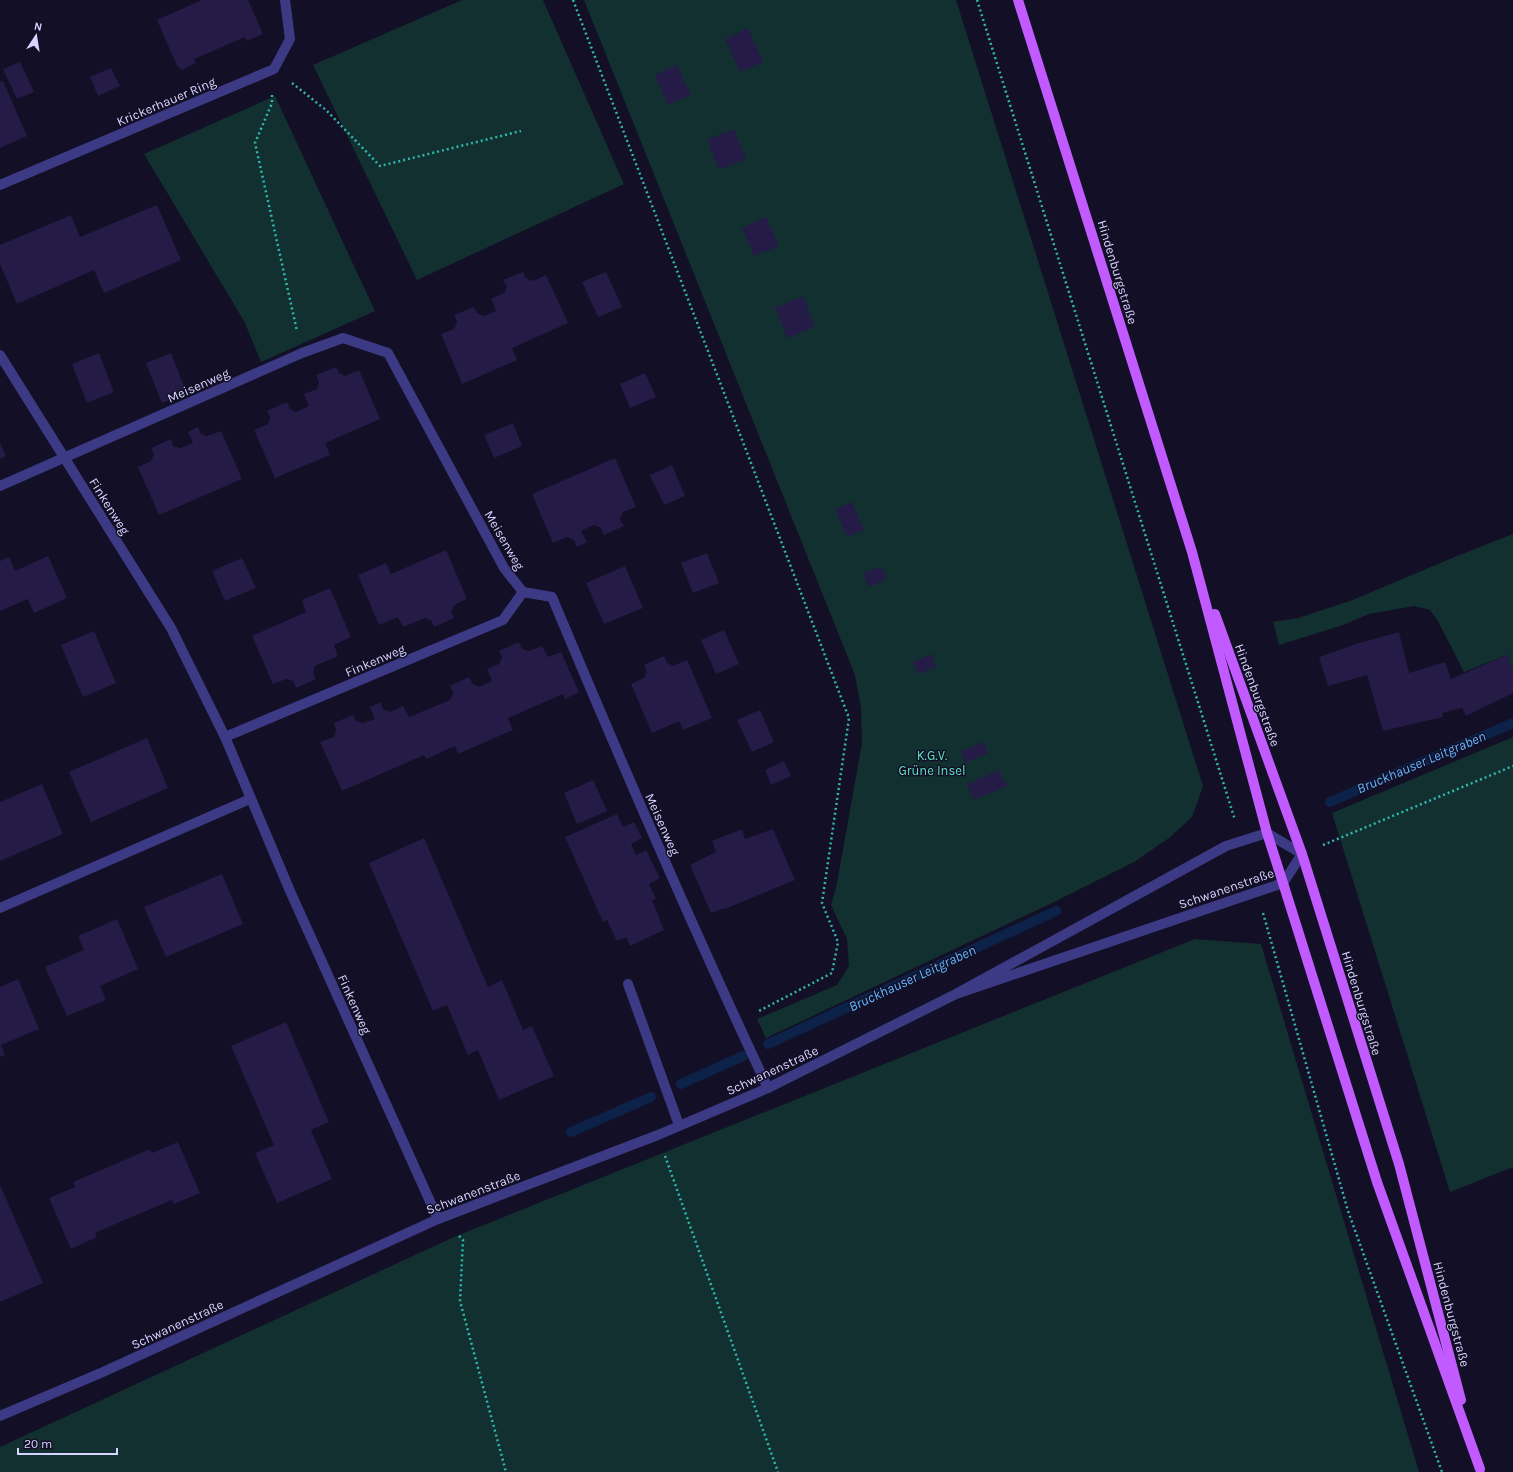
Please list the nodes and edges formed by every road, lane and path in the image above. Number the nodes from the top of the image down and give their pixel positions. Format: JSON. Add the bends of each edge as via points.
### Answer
{"nodes":[{"id":1,"x":285,"y":0,"type":"edge"},
{"id":2,"x":573,"y":0,"type":"edge"},
{"id":3,"x":977,"y":0,"type":"edge"},
{"id":4,"x":1018,"y":0,"type":"edge"},
{"id":5,"x":274,"y":69,"type":"junction"},
{"id":6,"x":521,"y":132,"type":"dead end"},
{"id":7,"x":0,"y":185,"type":"edge"},
{"id":8,"x":302,"y":354,"type":"junction"},
{"id":9,"x":0,"y":355,"type":"edge"},
{"id":10,"x":64,"y":458,"type":"junction"},
{"id":11,"x":0,"y":486,"type":"edge"},
{"id":12,"x":1192,"y":552,"type":"junction"},
{"id":13,"x":523,"y":592,"type":"junction"},
{"id":14,"x":225,"y":737,"type":"junction"},
{"id":15,"x":1513,"y":766,"type":"edge"},
{"id":16,"x":250,"y":799,"type":"junction"},
{"id":17,"x":1267,"y":833,"type":"junction"},
{"id":18,"x":1242,"y":841,"type":"junction"},
{"id":19,"x":1302,"y":854,"type":"junction"},
{"id":20,"x":1283,"y":883,"type":"junction"},
{"id":21,"x":1257,"y":891,"type":"junction"},
{"id":22,"x":0,"y":908,"type":"edge"},
{"id":23,"x":628,"y":984,"type":"dead end"},
{"id":24,"x":956,"y":994,"type":"junction"},
{"id":25,"x":737,"y":1022,"type":"junction"},
{"id":26,"x":768,"y":1088,"type":"junction"},
{"id":27,"x":679,"y":1125,"type":"junction"},
{"id":28,"x":658,"y":1134,"type":"junction"},
{"id":29,"x":438,"y":1218,"type":"junction"},
{"id":30,"x":0,"y":1416,"type":"edge"},
{"id":31,"x":1480,"y":1471,"type":"edge"},
{"id":32,"x":506,"y":1472,"type":"edge"},
{"id":33,"x":778,"y":1472,"type":"edge"},
{"id":34,"x":1442,"y":1472,"type":"edge"}],
"edges":[{"from":1,"to":5,"type":"street","via":[[290,39]]},
{"from":2,"to":25,"type":"path","via":[[849,718],[822,903],[838,942],[832,972]]},
{"from":3,"to":18,"type":"path"},
{"from":4,"to":12,"type":"main road","name":"Hindenburgstraße"},
{"from":5,"to":6,"type":"path","via":[[326,110],[380,166]]},
{"from":5,"to":7,"type":"street","name":"Krickerhauer Ring"},
{"from":5,"to":8,"type":"path","via":[[272,103],[255,143]]},
{"from":8,"to":10,"type":"street","name":"Meisenweg"},
{"from":8,"to":13,"type":"street","name":"Meisenweg","via":[[343,338],[388,352],[504,568]]},
{"from":9,"to":10,"type":"street","name":"Finkenweg"},
{"from":10,"to":11,"type":"street"},
{"from":10,"to":14,"type":"street","name":"Finkenweg","via":[[171,628]]},
{"from":12,"to":17,"type":"main road","name":"Hindenburgstraße"},
{"from":12,"to":19,"type":"main road","name":"Hindenburgstraße"},
{"from":13,"to":14,"type":"street","name":"Finkenweg","via":[[503,620]]},
{"from":13,"to":25,"type":"street","name":"Meisenweg","via":[[552,597],[603,720]]},
{"from":14,"to":16,"type":"street","name":"Finkenweg"},
{"from":15,"to":19,"type":"path"},
{"from":16,"to":22,"type":"street"},
{"from":16,"to":29,"type":"street","name":"Finkenweg"},
{"from":17,"to":18,"type":"street","name":"Schwanenstraße"},
{"from":17,"to":19,"type":"street"},
{"from":17,"to":20,"type":"main road","name":"Hindenburgstraße"},
{"from":18,"to":24,"type":"street","name":"Schwanenstraße","via":[[1226,846]]},
{"from":19,"to":20,"type":"street","name":"Schwanenstraße"},
{"from":19,"to":31,"type":"main road","name":"Hindenburgstraße","via":[[1399,1164]]},
{"from":20,"to":21,"type":"street","name":"Schwanenstraße"},
{"from":20,"to":31,"type":"main road","name":"Hindenburgstraße","via":[[1377,1182]]},
{"from":21,"to":24,"type":"street","name":"Schwanenstraße"},
{"from":21,"to":34,"type":"path","via":[[1348,1211]]},
{"from":23,"to":27,"type":"street"},
{"from":24,"to":26,"type":"street","name":"Schwanenstraße"},
{"from":25,"to":26,"type":"street","name":"Meisenweg"},
{"from":26,"to":27,"type":"street","name":"Schwanenstraße"},
{"from":27,"to":28,"type":"street","name":"Schwanenstraße"},
{"from":28,"to":29,"type":"street","name":"Schwanenstraße"},
{"from":28,"to":33,"type":"path"},
{"from":29,"to":30,"type":"street","name":"Schwanenstraße","via":[[110,1369]]},
{"from":29,"to":32,"type":"path","via":[[463,1240],[460,1301]]}]}
